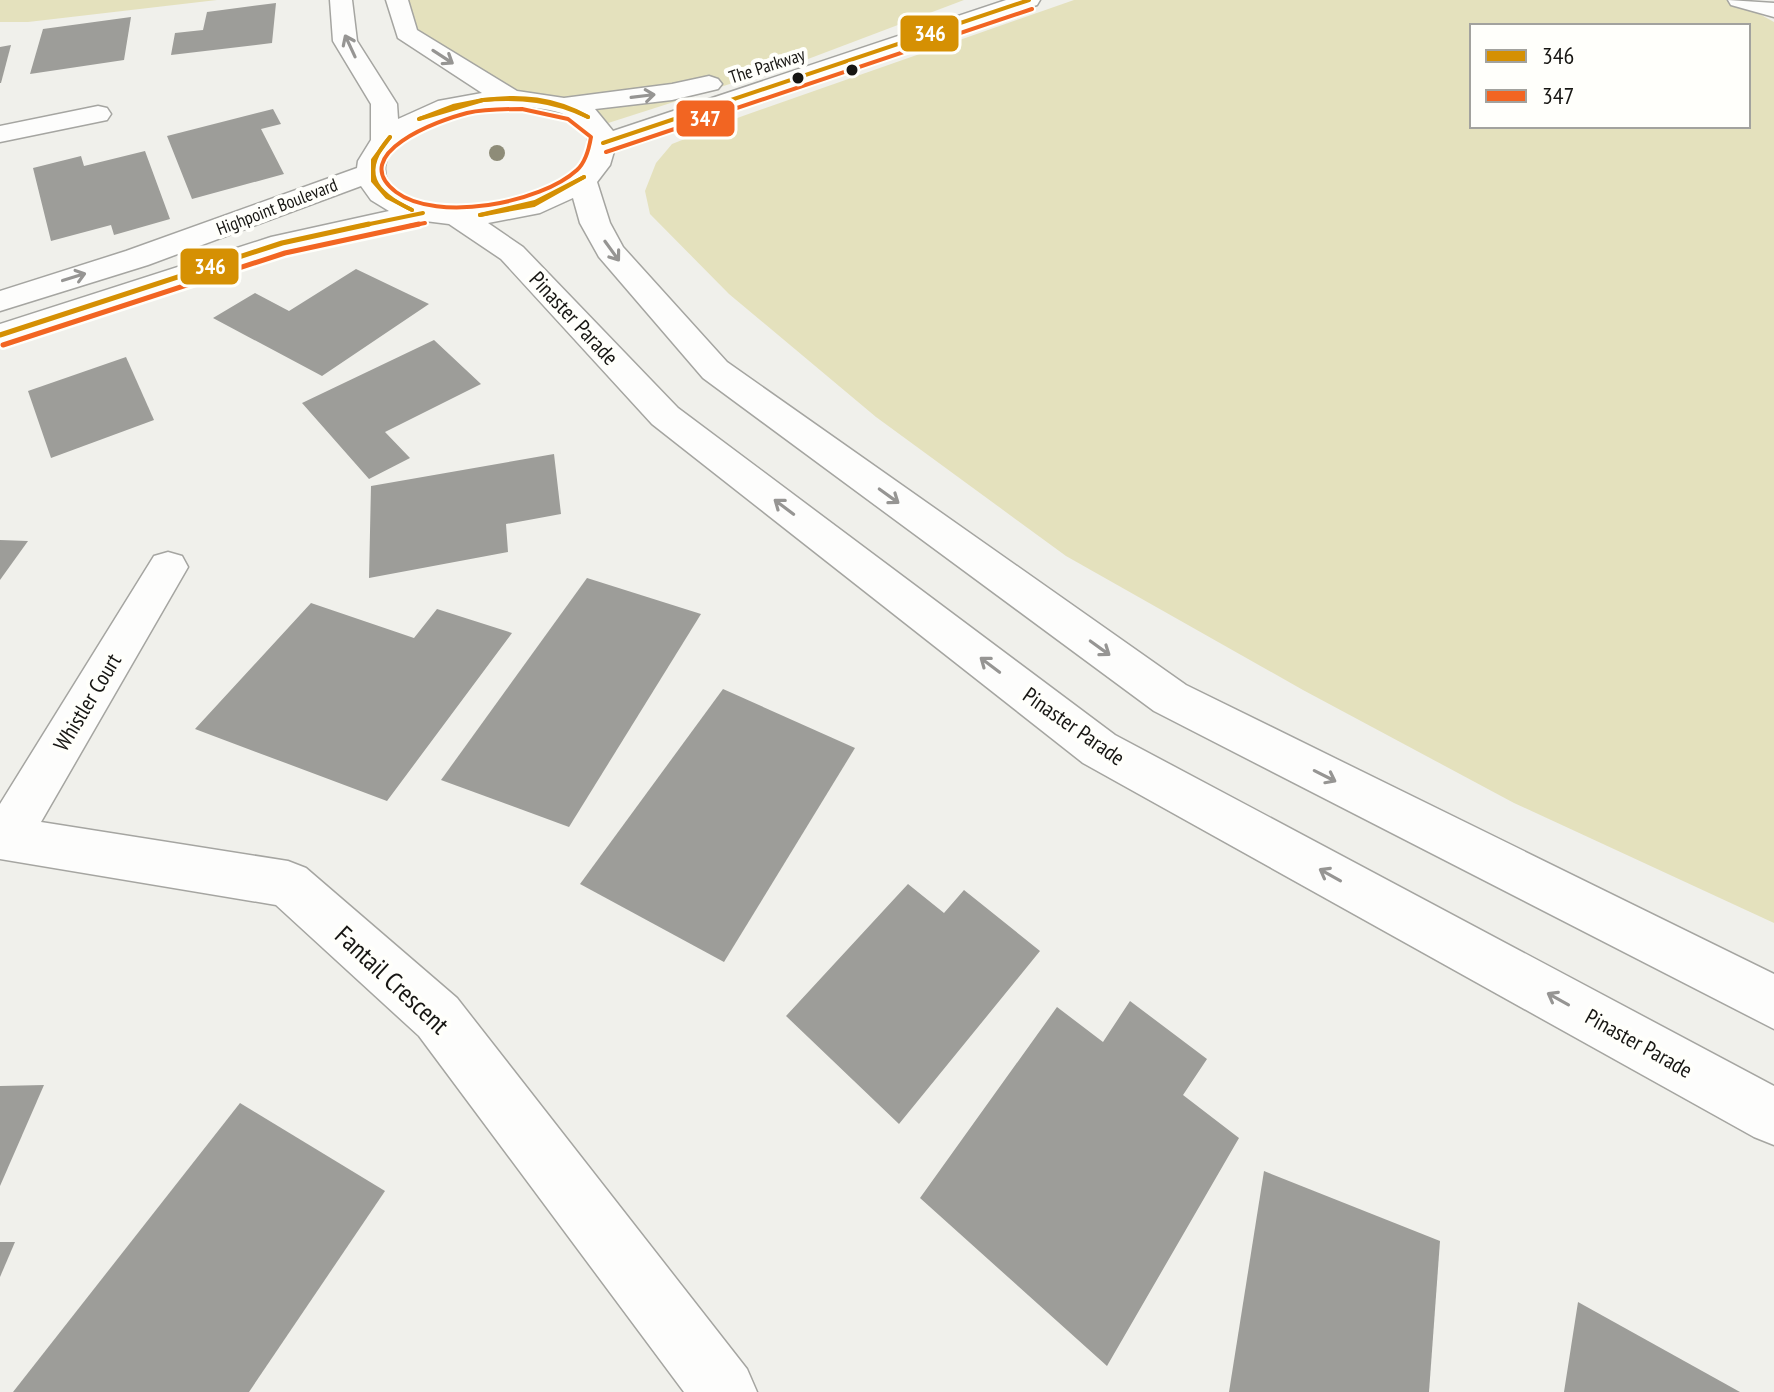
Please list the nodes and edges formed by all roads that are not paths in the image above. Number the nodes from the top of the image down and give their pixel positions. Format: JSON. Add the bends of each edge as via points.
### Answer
{"nodes":[{"id":1,"x":341,"y":0,"type":"edge"},
{"id":2,"x":397,"y":0,"type":"edge"},
{"id":3,"x":962,"y":0,"type":"edge"},
{"id":4,"x":1029,"y":0,"type":"edge"},
{"id":5,"x":1739,"y":0,"type":"edge"},
{"id":6,"x":1774,"y":11,"type":"edge"},
{"id":7,"x":511,"y":98,"type":"junction"},
{"id":8,"x":566,"y":105,"type":"junction"},
{"id":9,"x":98,"y":114,"type":"dead end"},
{"id":10,"x":0,"y":134,"type":"edge"},
{"id":11,"x":385,"y":140,"type":"junction"},
{"id":12,"x":603,"y":143,"type":"junction"},
{"id":13,"x":370,"y":173,"type":"junction"},
{"id":14,"x":582,"y":180,"type":"junction"},
{"id":15,"x":441,"y":215,"type":"junction"},
{"id":16,"x":0,"y":301,"type":"edge"},
{"id":17,"x":0,"y":335,"type":"edge"},
{"id":18,"x":168,"y":567,"type":"dead end"},
{"id":19,"x":3,"y":837,"type":"edge"},
{"id":20,"x":1774,"y":1002,"type":"edge"},
{"id":21,"x":1774,"y":1117,"type":"edge"},
{"id":22,"x":724,"y":1392,"type":"edge"}],
"edges":[{"from":11,"to":1,"type":"street","one_way":true,"via":[[384,104],[345,41]]},
{"from":2,"to":7,"type":"street","one_way":true,"via":[[406,33]]},
{"from":8,"to":3,"type":"street","name":"The Parkway","one_way":true,"via":[[672,92],[746,75]]},
{"from":4,"to":12,"type":"street","name":"The Parkway"},
{"from":5,"to":6,"type":"street"},
{"from":7,"to":8,"type":"street"},
{"from":7,"to":11,"type":"street","via":[[440,109]]},
{"from":8,"to":12,"type":"street","via":[[599,128]]},
{"from":9,"to":10,"type":"street"},
{"from":11,"to":13,"type":"street","via":[[373,156]]},
{"from":12,"to":14,"type":"street","via":[[598,162]]},
{"from":13,"to":15,"type":"street","name":"Pinaster Parade","via":[[377,189],[395,204]]},
{"from":16,"to":13,"type":"street","name":"Highpoint Boulevard","one_way":true,"via":[[137,258]]},
{"from":14,"to":15,"type":"street","name":"Highpoint Boulevard","via":[[527,207]]},
{"from":14,"to":20,"type":"street","one_way":true,"via":[[610,251],[715,370],[1170,698]]},
{"from":15,"to":17,"type":"street","name":"Highpoint Boulevard","via":[[282,243]]},
{"from":21,"to":15,"type":"street","name":"Pinaster Parade","one_way":true,"via":[[1099,749],[665,416],[512,253]]},
{"from":18,"to":19,"type":"street","name":"Whistler Court"},
{"from":19,"to":22,"type":"street","name":"Fantail Crescent","via":[[288,884],[438,1017]]}]}
